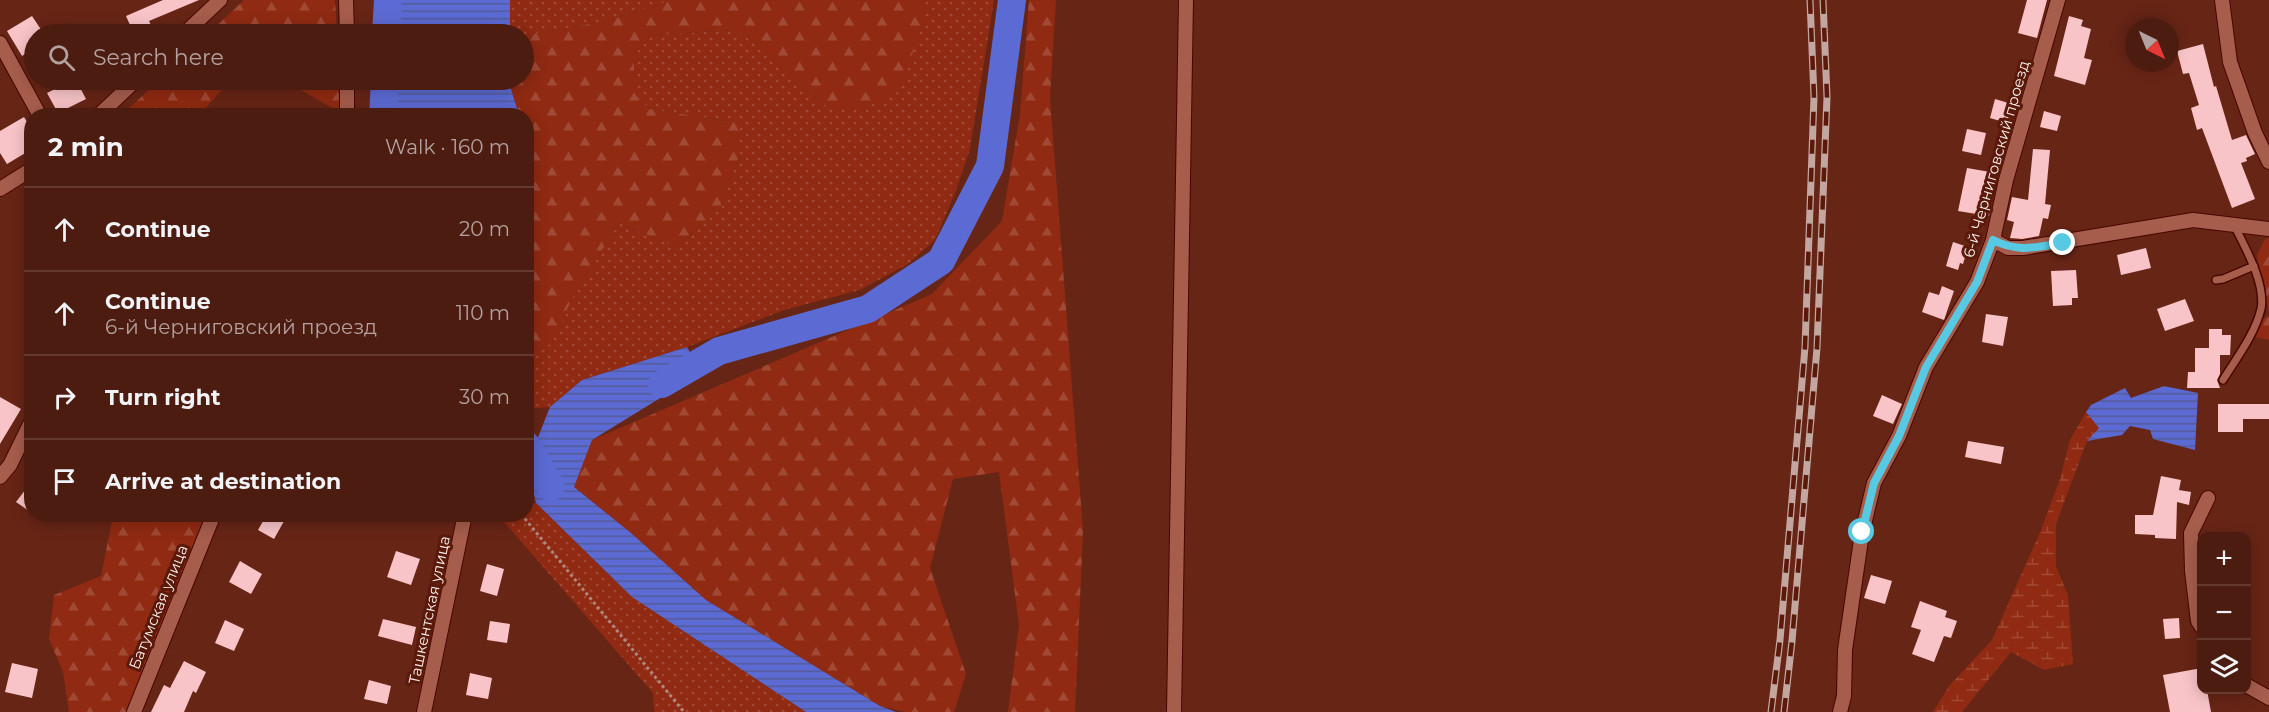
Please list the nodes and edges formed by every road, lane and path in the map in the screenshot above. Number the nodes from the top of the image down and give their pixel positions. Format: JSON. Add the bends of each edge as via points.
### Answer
{"nodes":[{"id":1,"x":220,"y":0,"type":"edge"},
{"id":2,"x":346,"y":0,"type":"edge"},
{"id":3,"x":1186,"y":0,"type":"edge"},
{"id":4,"x":2058,"y":0,"type":"edge"},
{"id":5,"x":2222,"y":0,"type":"edge"},
{"id":6,"x":195,"y":24,"type":"edge"},
{"id":7,"x":347,"y":24,"type":"edge"},
{"id":8,"x":0,"y":43,"type":"edge"},
{"id":9,"x":24,"y":87,"type":"edge"},
{"id":10,"x":26,"y":90,"type":"edge"},
{"id":11,"x":125,"y":90,"type":"edge"},
{"id":12,"x":347,"y":90,"type":"edge"},
{"id":13,"x":36,"y":108,"type":"edge"},
{"id":14,"x":106,"y":108,"type":"edge"},
{"id":15,"x":347,"y":108,"type":"edge"},
{"id":16,"x":2269,"y":162,"type":"edge"},
{"id":17,"x":24,"y":174,"type":"edge"},
{"id":18,"x":0,"y":189,"type":"edge"},
{"id":19,"x":2234,"y":225,"type":"junction"},
{"id":20,"x":2269,"y":229,"type":"edge"},
{"id":21,"x":1993,"y":240,"type":"junction"},
{"id":22,"x":2254,"y":266,"type":"junction"},
{"id":23,"x":2216,"y":280,"type":"dead end"},
{"id":24,"x":2223,"y":380,"type":"dead end"},
{"id":25,"x":24,"y":436,"type":"edge"},
{"id":26,"x":0,"y":477,"type":"edge"},
{"id":27,"x":2208,"y":498,"type":"dead end"},
{"id":28,"x":211,"y":522,"type":"edge"},
{"id":29,"x":463,"y":522,"type":"edge"},
{"id":30,"x":528,"y":522,"type":"edge"},
{"id":31,"x":2197,"y":613,"type":"edge"},
{"id":32,"x":2251,"y":687,"type":"edge"},
{"id":33,"x":2269,"y":698,"type":"edge"},
{"id":34,"x":134,"y":712,"type":"edge"},
{"id":35,"x":424,"y":712,"type":"edge"},
{"id":36,"x":684,"y":712,"type":"edge"},
{"id":37,"x":1174,"y":712,"type":"edge"},
{"id":38,"x":1840,"y":712,"type":"edge"}],
"edges":[{"from":1,"to":6,"type":"street"},
{"from":2,"to":7,"type":"street"},
{"from":3,"to":37,"type":"street"},
{"from":4,"to":21,"type":"street","name":"6-й Черниговский проезд","via":[[2006,180]]},
{"from":5,"to":16,"type":"street","via":[[2230,62]]},
{"from":8,"to":9,"type":"street"},
{"from":10,"to":13,"type":"street"},
{"from":11,"to":14,"type":"street"},
{"from":12,"to":15,"type":"street"},
{"from":17,"to":18,"type":"street"},
{"from":19,"to":20,"type":"street"},
{"from":19,"to":21,"type":"street","via":[[2193,220],[2023,248],[2008,248]]},
{"from":19,"to":22,"type":"lane"},
{"from":21,"to":38,"type":"street","name":"6-й Черниговский проезд","via":[[1977,282],[1926,367],[1899,436],[1874,483],[1862,532]]},
{"from":22,"to":23,"type":"lane"},
{"from":22,"to":24,"type":"lane","via":[[2261,308]]},
{"from":25,"to":26,"type":"street"},
{"from":27,"to":31,"type":"street","via":[[2191,533]]},
{"from":28,"to":34,"type":"street","name":"Батумская улица"},
{"from":29,"to":35,"type":"street","name":"Ташкентская улица"},
{"from":30,"to":36,"type":"path"},
{"from":32,"to":33,"type":"street"}]}
